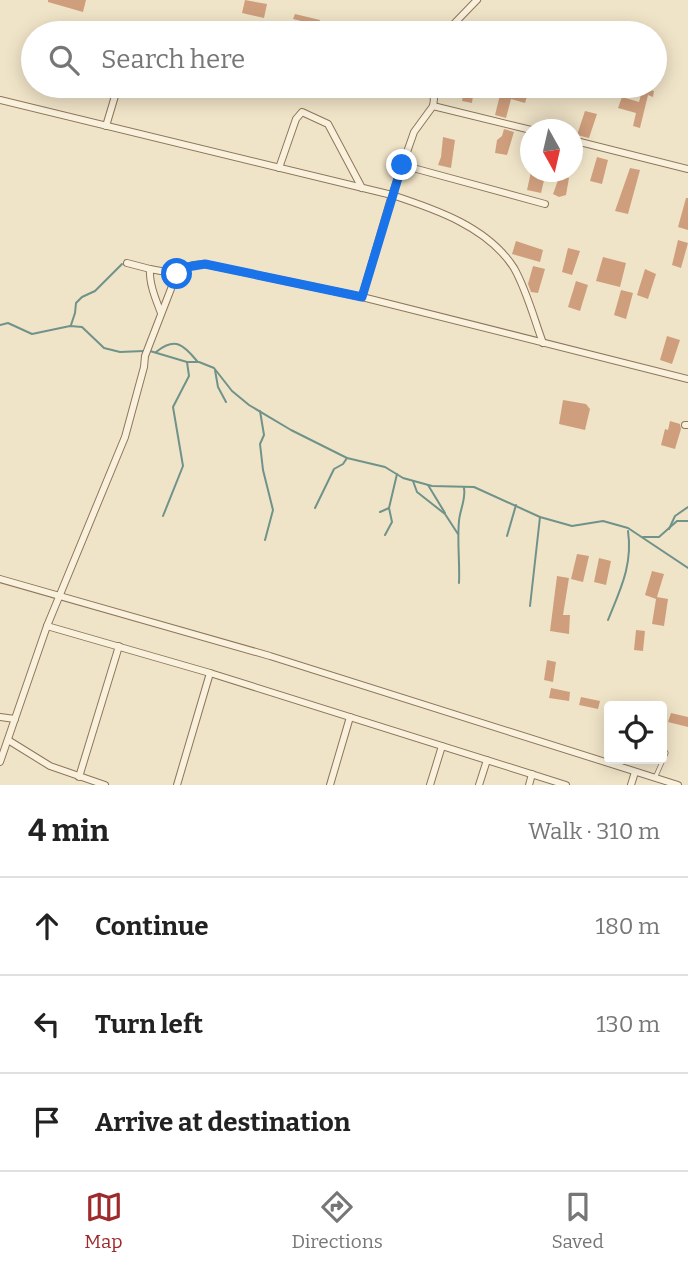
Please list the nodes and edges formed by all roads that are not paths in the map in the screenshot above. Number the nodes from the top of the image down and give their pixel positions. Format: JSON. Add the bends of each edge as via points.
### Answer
{"nodes":[{"id":1,"x":477,"y":0,"type":"edge"},
{"id":2,"x":457,"y":21,"type":"edge"},
{"id":3,"x":114,"y":98,"type":"edge"},
{"id":4,"x":434,"y":98,"type":"edge"},
{"id":5,"x":0,"y":100,"type":"edge"},
{"id":6,"x":433,"y":106,"type":"junction"},
{"id":7,"x":106,"y":126,"type":"junction"},
{"id":8,"x":520,"y":127,"type":"edge"},
{"id":9,"x":583,"y":143,"type":"edge"},
{"id":10,"x":402,"y":165,"type":"junction"},
{"id":11,"x":279,"y":168,"type":"junction"},
{"id":12,"x":688,"y":169,"type":"edge"},
{"id":13,"x":362,"y":188,"type":"junction"},
{"id":14,"x":392,"y":195,"type":"junction"},
{"id":15,"x":545,"y":204,"type":"dead end"},
{"id":16,"x":127,"y":263,"type":"dead end"},
{"id":17,"x":150,"y":269,"type":"junction"},
{"id":18,"x":177,"y":274,"type":"junction"},
{"id":19,"x":362,"y":297,"type":"junction"},
{"id":20,"x":161,"y":313,"type":"junction"},
{"id":21,"x":543,"y":343,"type":"junction"},
{"id":22,"x":688,"y":379,"type":"edge"},
{"id":23,"x":0,"y":579,"type":"edge"},
{"id":24,"x":59,"y":597,"type":"junction"},
{"id":25,"x":47,"y":626,"type":"junction"},
{"id":26,"x":119,"y":646,"type":"junction"},
{"id":27,"x":210,"y":673,"type":"junction"},
{"id":28,"x":0,"y":717,"type":"edge"},
{"id":29,"x":350,"y":717,"type":"junction"},
{"id":30,"x":15,"y":719,"type":"junction"},
{"id":31,"x":8,"y":740,"type":"junction"},
{"id":32,"x":442,"y":746,"type":"junction"},
{"id":33,"x":604,"y":759,"type":"edge"},
{"id":34,"x":487,"y":760,"type":"junction"},
{"id":35,"x":0,"y":762,"type":"edge"},
{"id":36,"x":617,"y":764,"type":"edge"},
{"id":37,"x":661,"y":764,"type":"edge"},
{"id":38,"x":635,"y":772,"type":"junction"},
{"id":39,"x":533,"y":774,"type":"junction"},
{"id":40,"x":79,"y":777,"type":"junction"},
{"id":41,"x":655,"y":778,"type":"junction"},
{"id":42,"x":105,"y":785,"type":"edge"},
{"id":43,"x":177,"y":785,"type":"edge"},
{"id":44,"x":330,"y":785,"type":"edge"},
{"id":45,"x":430,"y":785,"type":"edge"},
{"id":46,"x":479,"y":785,"type":"edge"},
{"id":47,"x":529,"y":785,"type":"edge"},
{"id":48,"x":566,"y":785,"type":"edge"},
{"id":49,"x":631,"y":785,"type":"edge"},
{"id":50,"x":678,"y":785,"type":"edge"}],
"edges":[{"from":1,"to":2,"type":"street"},
{"from":3,"to":7,"type":"street"},
{"from":4,"to":6,"type":"street"},
{"from":5,"to":7,"type":"street"},
{"from":6,"to":8,"type":"street"},
{"from":6,"to":10,"type":"street","via":[[414,132]]},
{"from":7,"to":11,"type":"street"},
{"from":9,"to":12,"type":"street"},
{"from":10,"to":14,"type":"street"},
{"from":10,"to":15,"type":"street"},
{"from":11,"to":13,"type":"street"},
{"from":11,"to":13,"type":"street","via":[[302,112],[328,124]]},
{"from":13,"to":14,"type":"street"},
{"from":14,"to":19,"type":"street"},
{"from":14,"to":21,"type":"street","via":[[450,215],[500,252],[523,286]]},
{"from":16,"to":17,"type":"street"},
{"from":17,"to":18,"type":"street"},
{"from":17,"to":20,"type":"street"},
{"from":18,"to":19,"type":"street","via":[[205,264]]},
{"from":18,"to":20,"type":"street"},
{"from":19,"to":21,"type":"street"},
{"from":20,"to":24,"type":"street","via":[[125,438]]},
{"from":21,"to":22,"type":"street"},
{"from":23,"to":24,"type":"street"},
{"from":24,"to":25,"type":"street"},
{"from":24,"to":33,"type":"street","via":[[270,656]]},
{"from":25,"to":26,"type":"street"},
{"from":25,"to":30,"type":"street"},
{"from":26,"to":27,"type":"street"},
{"from":26,"to":40,"type":"street"},
{"from":27,"to":29,"type":"street"},
{"from":27,"to":43,"type":"street"},
{"from":28,"to":30,"type":"street"},
{"from":29,"to":32,"type":"street"},
{"from":29,"to":44,"type":"street"},
{"from":30,"to":31,"type":"street"},
{"from":31,"to":35,"type":"street"},
{"from":31,"to":40,"type":"street","via":[[50,766]]},
{"from":32,"to":34,"type":"street"},
{"from":32,"to":45,"type":"street"},
{"from":34,"to":39,"type":"street"},
{"from":34,"to":46,"type":"street"},
{"from":36,"to":38,"type":"street"},
{"from":37,"to":41,"type":"lane"},
{"from":38,"to":41,"type":"street"},
{"from":38,"to":49,"type":"street"},
{"from":39,"to":47,"type":"street"},
{"from":39,"to":48,"type":"street"},
{"from":40,"to":42,"type":"street"},
{"from":41,"to":50,"type":"street"}]}
